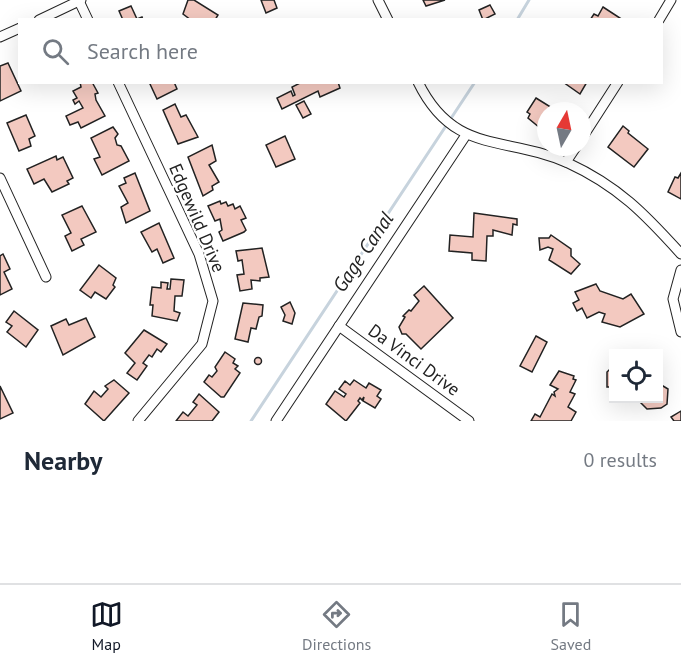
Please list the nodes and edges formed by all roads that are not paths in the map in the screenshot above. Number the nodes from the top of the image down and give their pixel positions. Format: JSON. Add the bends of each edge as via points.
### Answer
{"nodes":[{"id":1,"x":80,"y":0,"type":"edge"},
{"id":2,"x":378,"y":0,"type":"edge"},
{"id":3,"x":671,"y":0,"type":"edge"},
{"id":4,"x":43,"y":18,"type":"edge"},
{"id":5,"x":87,"y":18,"type":"edge"},
{"id":6,"x":387,"y":18,"type":"edge"},
{"id":7,"x":659,"y":18,"type":"edge"},
{"id":8,"x":18,"y":29,"type":"edge"},
{"id":9,"x":0,"y":37,"type":"edge"},
{"id":10,"x":119,"y":84,"type":"edge"},
{"id":11,"x":419,"y":84,"type":"edge"},
{"id":12,"x":617,"y":84,"type":"edge"},
{"id":13,"x":591,"y":124,"type":"edge"},
{"id":14,"x":466,"y":135,"type":"junction"},
{"id":15,"x":570,"y":156,"type":"edge"},
{"id":16,"x":566,"y":162,"type":"junction"},
{"id":17,"x":0,"y":178,"type":"edge"},
{"id":18,"x":681,"y":254,"type":"edge"},
{"id":19,"x":681,"y":270,"type":"edge"},
{"id":20,"x":46,"y":277,"type":"dead end"},
{"id":21,"x":339,"y":326,"type":"junction"},
{"id":22,"x":681,"y":332,"type":"edge"},
{"id":23,"x":138,"y":421,"type":"edge"},
{"id":24,"x":276,"y":421,"type":"edge"},
{"id":25,"x":469,"y":421,"type":"edge"}],
"edges":[{"from":1,"to":4,"type":"street"},
{"from":1,"to":5,"type":"street"},
{"from":2,"to":6,"type":"street"},
{"from":3,"to":7,"type":"street"},
{"from":8,"to":9,"type":"street"},
{"from":10,"to":23,"type":"street","name":"Edgewild Drive","via":[[199,254],[213,302],[202,344]]},
{"from":11,"to":14,"type":"street","via":[[441,118]]},
{"from":12,"to":13,"type":"street"},
{"from":14,"to":16,"type":"street"},
{"from":14,"to":21,"type":"street"},
{"from":15,"to":16,"type":"street"},
{"from":16,"to":18,"type":"street","via":[[607,184],[639,208]]},
{"from":17,"to":20,"type":"street"},
{"from":19,"to":22,"type":"street","via":[[673,299]]},
{"from":21,"to":24,"type":"street"},
{"from":21,"to":25,"type":"street","name":"Da Vinci Drive"}]}
